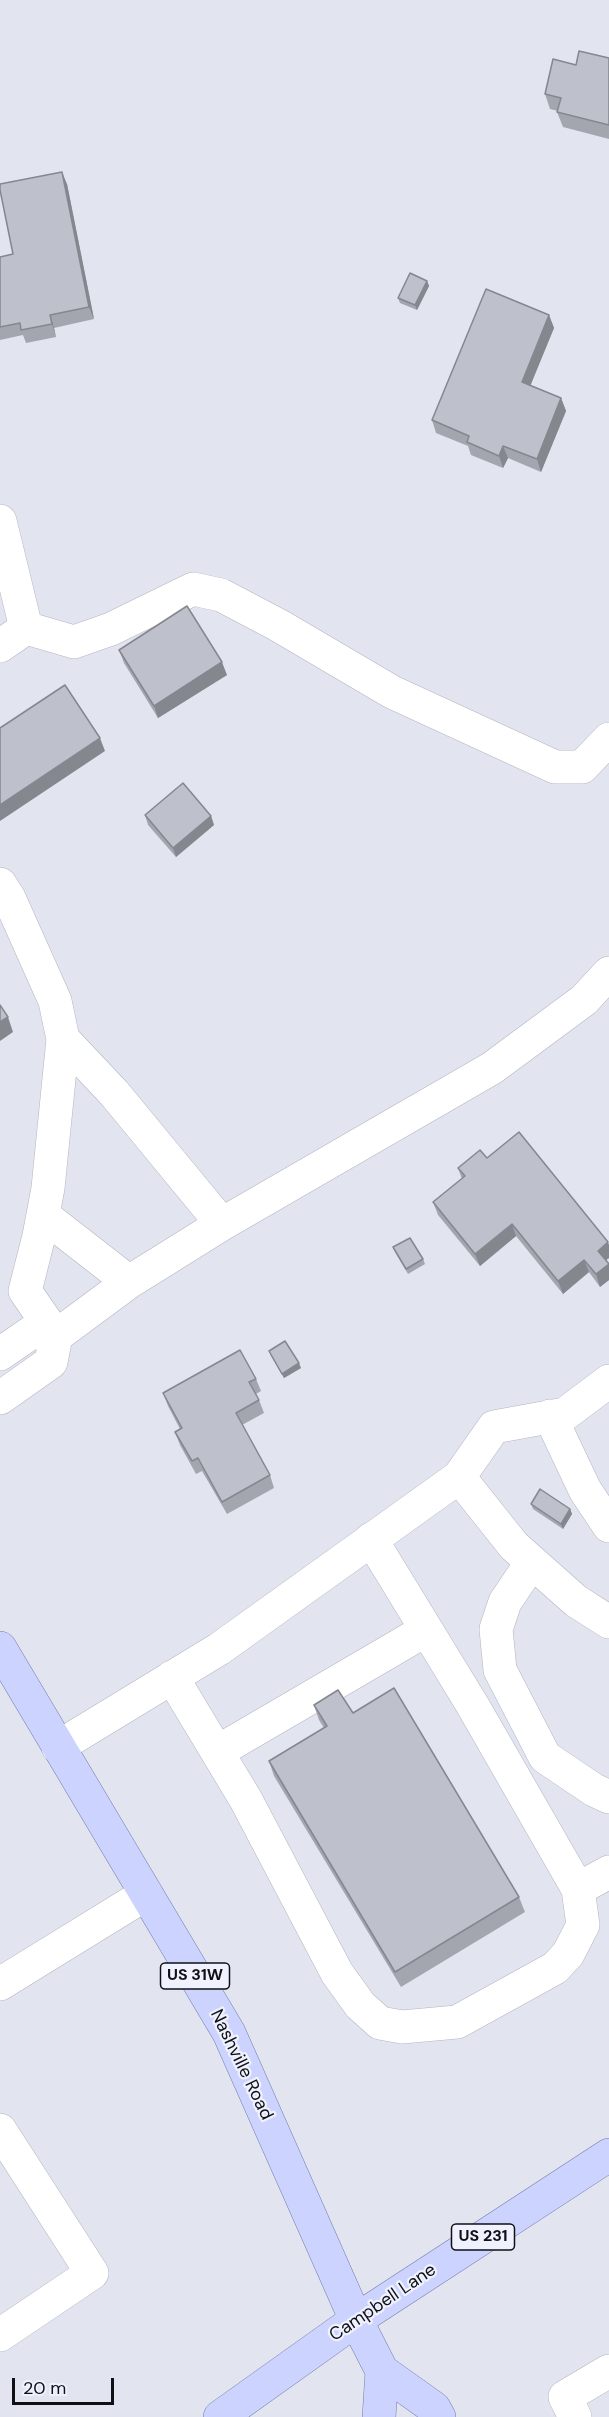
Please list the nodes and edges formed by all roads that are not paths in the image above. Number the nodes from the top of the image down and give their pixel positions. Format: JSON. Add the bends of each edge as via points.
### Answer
{"nodes":[{"id":1,"x":0,"y":521,"type":"edge"},
{"id":2,"x":26,"y":628,"type":"junction"},
{"id":3,"x":0,"y":646,"type":"edge"},
{"id":4,"x":609,"y":739,"type":"edge"},
{"id":5,"x":0,"y":884,"type":"edge"},
{"id":6,"x":609,"y":973,"type":"edge"},
{"id":7,"x":63,"y":1039,"type":"junction"},
{"id":8,"x":43,"y":1215,"type":"junction"},
{"id":9,"x":222,"y":1224,"type":"junction"},
{"id":10,"x":129,"y":1282,"type":"junction"},
{"id":11,"x":56,"y":1336,"type":"junction"},
{"id":12,"x":0,"y":1354,"type":"edge"},
{"id":13,"x":609,"y":1381,"type":"edge"},
{"id":14,"x":1,"y":1395,"type":"edge"},
{"id":15,"x":550,"y":1416,"type":"junction"},
{"id":16,"x":459,"y":1477,"type":"junction"},
{"id":17,"x":609,"y":1526,"type":"edge"},
{"id":18,"x":371,"y":1539,"type":"junction"},
{"id":19,"x":532,"y":1562,"type":"junction"},
{"id":20,"x":609,"y":1622,"type":"edge"},
{"id":21,"x":426,"y":1630,"type":"junction"},
{"id":22,"x":0,"y":1648,"type":"edge"},
{"id":23,"x":172,"y":1677,"type":"junction"},
{"id":24,"x":58,"y":1747,"type":"junction"},
{"id":25,"x":217,"y":1752,"type":"junction"},
{"id":26,"x":609,"y":1797,"type":"edge"},
{"id":27,"x":609,"y":1872,"type":"edge"},
{"id":28,"x":578,"y":1889,"type":"junction"},
{"id":29,"x":146,"y":1894,"type":"junction"},
{"id":30,"x":0,"y":1984,"type":"edge"},
{"id":31,"x":0,"y":2130,"type":"edge"},
{"id":32,"x":609,"y":2154,"type":"edge"},
{"id":33,"x":356,"y":2320,"type":"junction"},
{"id":34,"x":0,"y":2335,"type":"edge"},
{"id":35,"x":609,"y":2371,"type":"edge"},
{"id":36,"x":382,"y":2372,"type":"junction"},
{"id":37,"x":220,"y":2417,"type":"edge"},
{"id":38,"x":379,"y":2417,"type":"edge"},
{"id":39,"x":439,"y":2417,"type":"edge"},
{"id":40,"x":575,"y":2417,"type":"edge"}],
"edges":[{"from":1,"to":2,"type":"lane"},
{"from":2,"to":3,"type":"lane"},
{"from":2,"to":4,"type":"lane","via":[[74,642],[111,630],[193,590],[221,595],[392,692],[555,767],[582,767]]},
{"from":5,"to":7,"type":"lane","via":[[55,1001]]},
{"from":6,"to":9,"type":"lane","via":[[584,1000],[492,1068]]},
{"from":7,"to":8,"type":"lane"},
{"from":7,"to":9,"type":"lane","via":[[114,1093]]},
{"from":8,"to":10,"type":"lane"},
{"from":8,"to":11,"type":"lane","via":[[25,1291]]},
{"from":9,"to":10,"type":"lane"},
{"from":10,"to":11,"type":"lane"},
{"from":11,"to":12,"type":"lane","via":[[32,1332]]},
{"from":11,"to":14,"type":"lane","via":[[51,1362]]},
{"from":13,"to":15,"type":"lane","via":[[565,1414]]},
{"from":15,"to":16,"type":"lane","via":[[494,1427]]},
{"from":15,"to":17,"type":"lane","via":[[585,1490]]},
{"from":16,"to":18,"type":"lane"},
{"from":16,"to":19,"type":"lane","via":[[513,1546]]},
{"from":18,"to":21,"type":"lane"},
{"from":18,"to":23,"type":"lane"},
{"from":19,"to":20,"type":"lane","via":[[576,1601]]},
{"from":19,"to":26,"type":"lane","via":[[505,1602],[496,1629],[500,1670],[545,1756]]},
{"from":21,"to":25,"type":"lane"},
{"from":21,"to":28,"type":"lane"},
{"from":22,"to":24,"type":"main road","name":"Nashville Road","number":"US 31W"},
{"from":23,"to":24,"type":"lane"},
{"from":23,"to":25,"type":"lane"},
{"from":24,"to":29,"type":"main road","name":"Nashville Road","number":"US 31W"},
{"from":25,"to":28,"type":"lane","via":[[337,1973],[360,2005],[380,2023],[402,2027],[457,2022],[555,1968],[568,1954],[583,1925]]},
{"from":27,"to":28,"type":"lane"},
{"from":29,"to":30,"type":"lane"},
{"from":29,"to":33,"type":"main road","name":"Nashville Road","number":"US 31W","via":[[229,2033]]},
{"from":31,"to":34,"type":"lane","via":[[92,2273]]},
{"from":32,"to":33,"type":"main road","name":"Campbell Lane","number":"US 231"},
{"from":33,"to":36,"type":"main road","name":"Nashville Road","number":"US 31W"},
{"from":33,"to":37,"type":"main road","name":"Campbell Lane","number":"US 231"},
{"from":35,"to":40,"type":"lane","via":[[565,2397]]},
{"from":36,"to":38,"type":"main road"},
{"from":36,"to":39,"type":"main road","name":"Nashville Road","number":"US 31W","via":[[434,2408]]}]}
